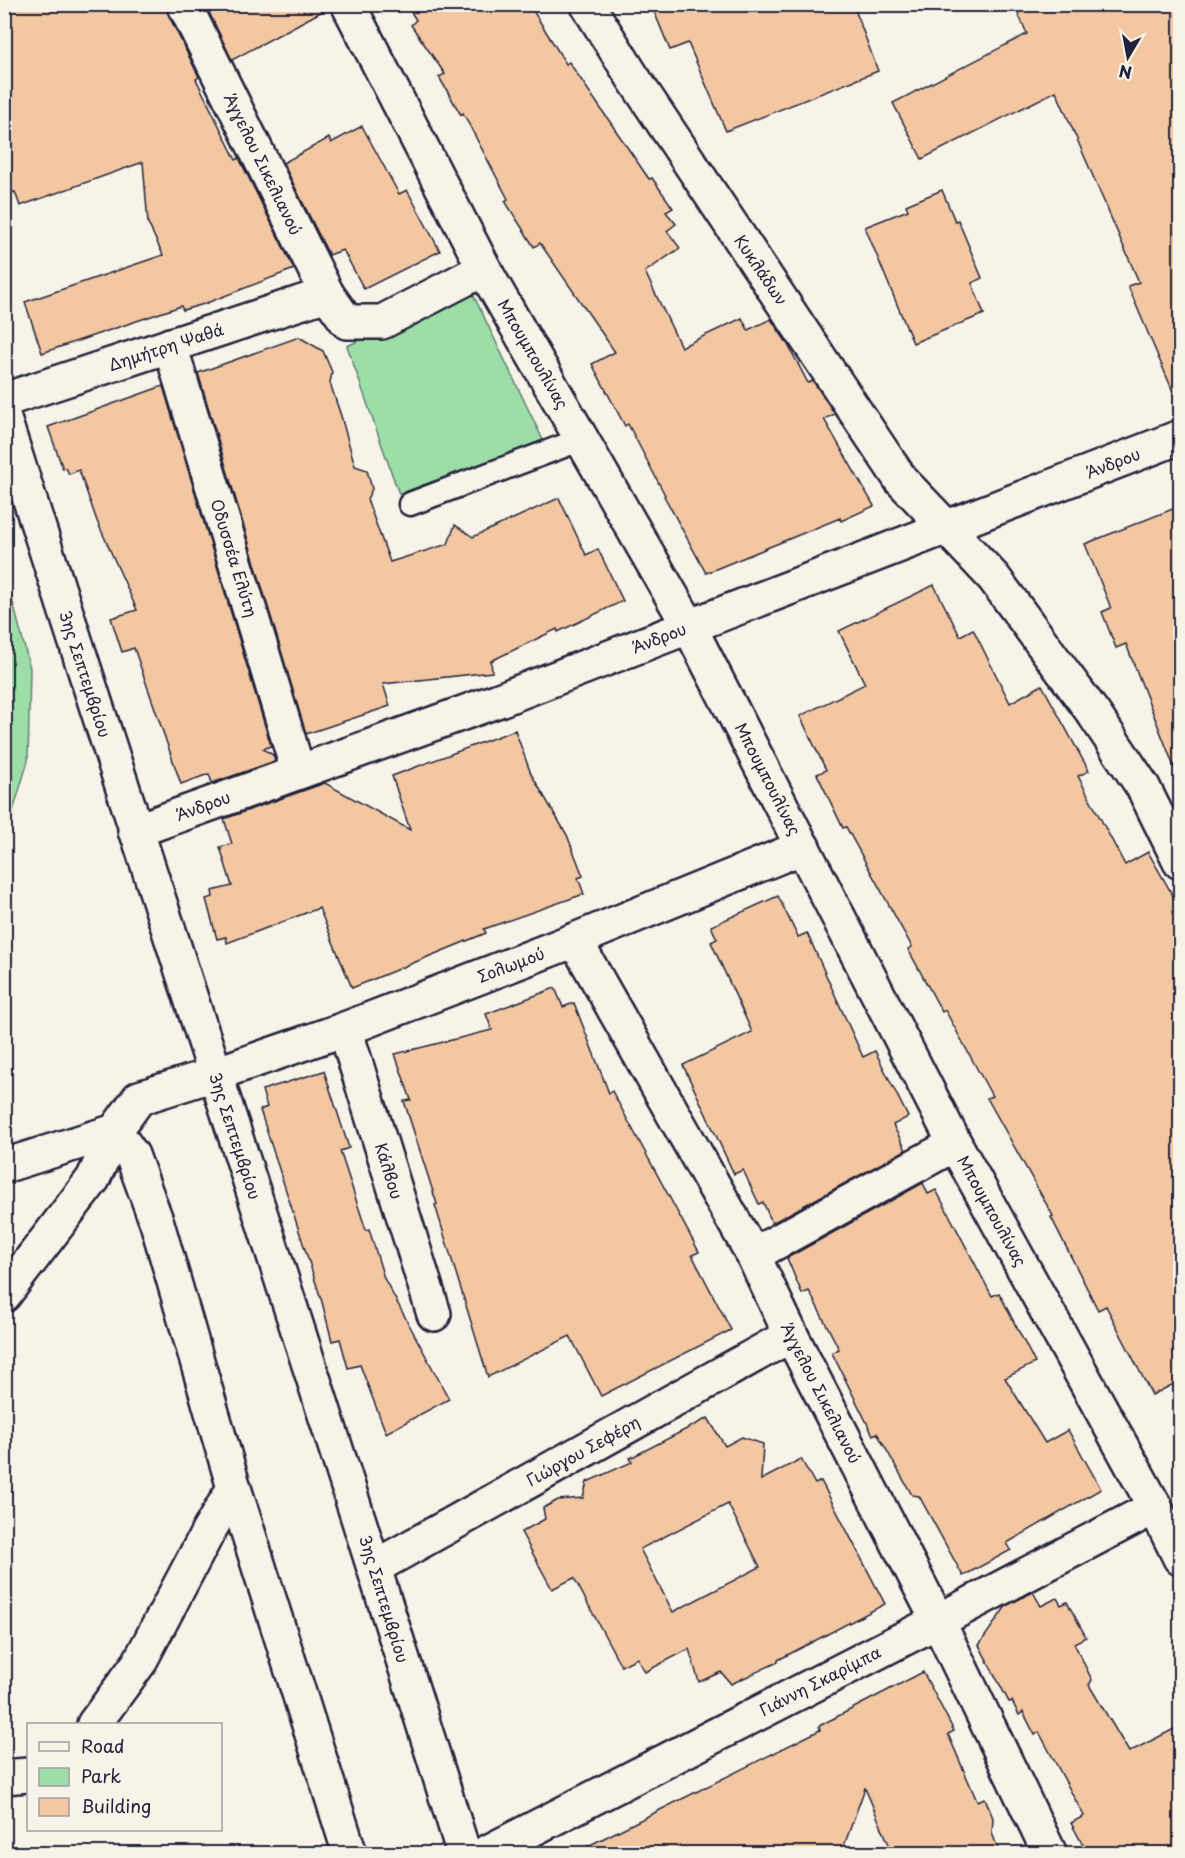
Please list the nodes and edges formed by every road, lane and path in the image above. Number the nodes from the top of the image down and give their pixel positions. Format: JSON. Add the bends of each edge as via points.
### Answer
{"nodes":[{"id":1,"x":184,"y":4,"type":"edge"},
{"id":2,"x":348,"y":4,"type":"edge"},
{"id":3,"x":587,"y":4,"type":"edge"},
{"id":4,"x":484,"y":269,"type":"junction"},
{"id":5,"x":327,"y":294,"type":"junction"},
{"id":6,"x":170,"y":345,"type":"junction"},
{"id":7,"x":4,"y":400,"type":"edge"},
{"id":8,"x":4,"y":419,"type":"edge"},
{"id":9,"x":1180,"y":437,"type":"edge"},
{"id":10,"x":582,"y":439,"type":"junction"},
{"id":11,"x":410,"y":504,"type":"dead end"},
{"id":12,"x":945,"y":528,"type":"junction"},
{"id":13,"x":689,"y":626,"type":"junction"},
{"id":14,"x":298,"y":771,"type":"junction"},
{"id":15,"x":135,"y":831,"type":"junction"},
{"id":16,"x":803,"y":847,"type":"junction"},
{"id":17,"x":1180,"y":862,"type":"edge"},
{"id":18,"x":575,"y":940,"type":"junction"},
{"id":19,"x":345,"y":1029,"type":"junction"},
{"id":20,"x":215,"y":1074,"type":"junction"},
{"id":21,"x":115,"y":1131,"type":"junction"},
{"id":22,"x":955,"y":1144,"type":"junction"},
{"id":23,"x":4,"y":1166,"type":"edge"},
{"id":24,"x":753,"y":1255,"type":"junction"},
{"id":25,"x":4,"y":1295,"type":"edge"},
{"id":26,"x":434,"y":1314,"type":"dead end"},
{"id":27,"x":791,"y":1335,"type":"junction"},
{"id":28,"x":234,"y":1488,"type":"junction"},
{"id":29,"x":1155,"y":1507,"type":"junction"},
{"id":30,"x":1180,"y":1558,"type":"edge"},
{"id":31,"x":375,"y":1567,"type":"junction"},
{"id":32,"x":938,"y":1621,"type":"junction"},
{"id":33,"x":95,"y":1723,"type":"edge"},
{"id":34,"x":27,"y":1775,"type":"edge"},
{"id":35,"x":4,"y":1777,"type":"edge"},
{"id":36,"x":350,"y":1854,"type":"edge"},
{"id":37,"x":464,"y":1854,"type":"edge"},
{"id":38,"x":484,"y":1854,"type":"edge"},
{"id":39,"x":1050,"y":1854,"type":"edge"}],
"edges":[{"from":1,"to":5,"type":"street","name":"Άγγελου Σικελιανού"},
{"from":2,"to":4,"type":"street","name":"Μπουμπουλίνας"},
{"from":3,"to":12,"type":"street","name":"Κυκλάδων","via":[[902,480]]},
{"from":4,"to":5,"type":"street","name":"Άγγελου Σικελιανού","via":[[381,322],[347,322]]},
{"from":4,"to":10,"type":"street","name":"Μπουμπουλίνας"},
{"from":5,"to":6,"type":"street","name":"Δημήτρη Ψαθά"},
{"from":6,"to":7,"type":"street","name":"Δημήτρη Ψαθά"},
{"from":6,"to":14,"type":"street","name":"Οδυσσέα Ελύτη"},
{"from":8,"to":15,"type":"street","name":"3ης Σεπτεμβρίου"},
{"from":9,"to":12,"type":"street","name":"Άνδρου"},
{"from":10,"to":11,"type":"lane"},
{"from":10,"to":13,"type":"street","name":"Μπουμπουλίνας"},
{"from":12,"to":13,"type":"street","name":"Άνδρου"},
{"from":12,"to":17,"type":"street","name":"Κυκλάδων","via":[[994,578],[1094,714],[1143,787]]},
{"from":13,"to":14,"type":"street","name":"Άνδρου","via":[[499,700]]},
{"from":13,"to":16,"type":"street","name":"Μπουμπουλίνας"},
{"from":14,"to":15,"type":"street","name":"Άνδρου"},
{"from":15,"to":20,"type":"street","name":"3ης Σεπτεμβρίου"},
{"from":16,"to":18,"type":"street","name":"Σολωμού"},
{"from":16,"to":22,"type":"street","name":"Μπουμπουλίνας"},
{"from":18,"to":19,"type":"street","name":"Σολωμού"},
{"from":18,"to":24,"type":"street","name":"Άγγελου Σικελιανού"},
{"from":19,"to":20,"type":"street","name":"Σολωμού"},
{"from":19,"to":26,"type":"street","name":"Κάλβου"},
{"from":20,"to":21,"type":"street","name":"Σολωμού","via":[[139,1098]]},
{"from":20,"to":31,"type":"street","name":"3ης Σεπτεμβρίου"},
{"from":21,"to":23,"type":"street"},
{"from":21,"to":25,"type":"street","name":"Σολωμού","via":[[93,1179]]},
{"from":21,"to":28,"type":"street","via":[[132,1155],[157,1223]]},
{"from":22,"to":24,"type":"street"},
{"from":22,"to":29,"type":"street","name":"Μπουμπουλίνας"},
{"from":24,"to":27,"type":"street","name":"Άγγελου Σικελιανού"},
{"from":27,"to":31,"type":"street","name":"Γιώργου Σεφέρη"},
{"from":27,"to":32,"type":"street","name":"Άγγελου Σικελιανού"},
{"from":28,"to":33,"type":"street","via":[[139,1663]]},
{"from":28,"to":36,"type":"street"},
{"from":29,"to":30,"type":"street","name":"Μπουμπουλίνας"},
{"from":29,"to":32,"type":"street","name":"Γιάννη Σκαρίμπα"},
{"from":31,"to":37,"type":"street","name":"3ης Σεπτεμβρίου"},
{"from":32,"to":38,"type":"street","name":"Γιάννη Σκαρίμπα"},
{"from":32,"to":39,"type":"street","name":"Άγγελου Σικελιανού"},
{"from":34,"to":35,"type":"street"}]}
